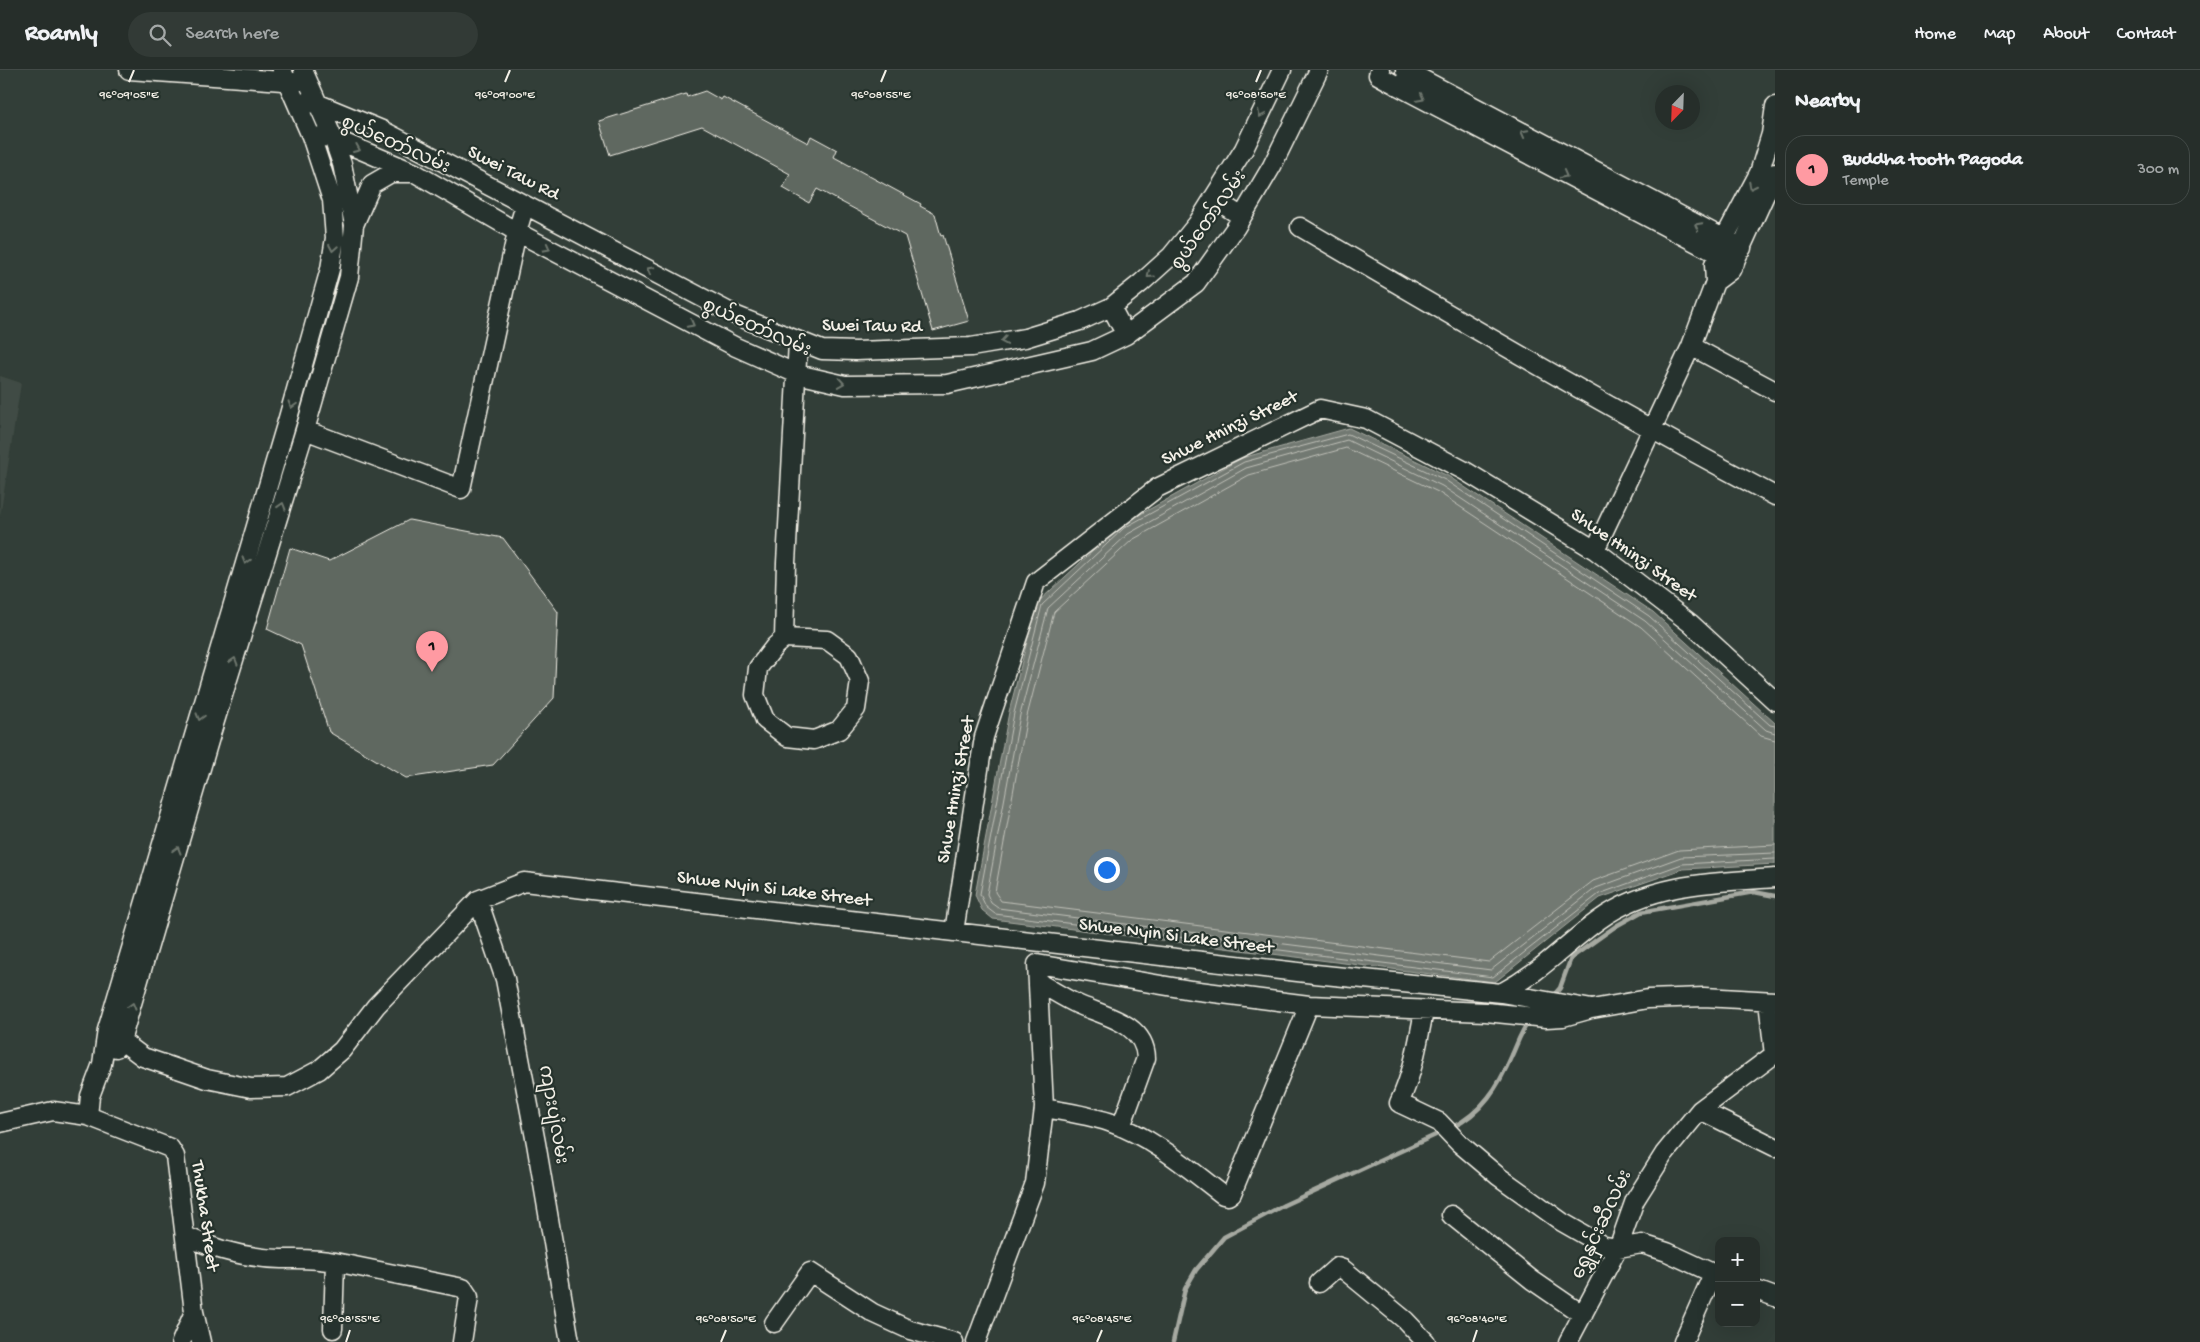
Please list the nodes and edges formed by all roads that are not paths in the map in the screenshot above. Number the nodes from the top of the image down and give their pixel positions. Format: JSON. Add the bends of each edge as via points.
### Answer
{"nodes":[{"id":1,"x":130,"y":70,"type":"edge"},
{"id":2,"x":1282,"y":70,"type":"edge"},
{"id":3,"x":1319,"y":70,"type":"edge"},
{"id":4,"x":1380,"y":70,"type":"edge"},
{"id":5,"x":1405,"y":70,"type":"edge"},
{"id":6,"x":284,"y":76,"type":"edge"},
{"id":7,"x":306,"y":76,"type":"edge"},
{"id":8,"x":296,"y":102,"type":"junction"},
{"id":9,"x":319,"y":104,"type":"junction"},
{"id":10,"x":1775,"y":106,"type":"edge"},
{"id":11,"x":310,"y":136,"type":"junction"},
{"id":12,"x":333,"y":138,"type":"junction"},
{"id":13,"x":1775,"y":172,"type":"edge"},
{"id":14,"x":415,"y":173,"type":"junction"},
{"id":15,"x":1213,"y":198,"type":"junction"},
{"id":16,"x":525,"y":205,"type":"junction"},
{"id":17,"x":1242,"y":217,"type":"junction"},
{"id":18,"x":354,"y":225,"type":"junction"},
{"id":19,"x":1300,"y":227,"type":"dead end"},
{"id":20,"x":517,"y":232,"type":"junction"},
{"id":21,"x":1721,"y":247,"type":"junction"},
{"id":22,"x":1738,"y":256,"type":"junction"},
{"id":23,"x":1715,"y":282,"type":"junction"},
{"id":24,"x":1111,"y":307,"type":"junction"},
{"id":25,"x":1126,"y":335,"type":"junction"},
{"id":26,"x":798,"y":342,"type":"junction"},
{"id":27,"x":1691,"y":346,"type":"junction"},
{"id":28,"x":797,"y":374,"type":"junction"},
{"id":29,"x":1775,"y":391,"type":"edge"},
{"id":30,"x":305,"y":430,"type":"junction"},
{"id":31,"x":1651,"y":431,"type":"junction"},
{"id":32,"x":1775,"y":496,"type":"edge"},
{"id":33,"x":1595,"y":550,"type":"junction"},
{"id":34,"x":784,"y":638,"type":"junction"},
{"id":35,"x":1775,"y":701,"type":"edge"},
{"id":36,"x":1775,"y":878,"type":"edge"},
{"id":37,"x":478,"y":900,"type":"junction"},
{"id":38,"x":954,"y":932,"type":"junction"},
{"id":39,"x":1039,"y":983,"type":"junction"},
{"id":40,"x":1500,"y":993,"type":"junction"},
{"id":41,"x":1771,"y":1001,"type":"edge"},
{"id":42,"x":1309,"y":1005,"type":"junction"},
{"id":43,"x":1592,"y":1009,"type":"junction"},
{"id":44,"x":1424,"y":1011,"type":"junction"},
{"id":45,"x":107,"y":1030,"type":"junction"},
{"id":46,"x":121,"y":1041,"type":"junction"},
{"id":47,"x":1774,"y":1055,"type":"edge"},
{"id":48,"x":102,"y":1064,"type":"junction"},
{"id":49,"x":1044,"y":1108,"type":"junction"},
{"id":50,"x":1700,"y":1110,"type":"junction"},
{"id":51,"x":88,"y":1116,"type":"junction"},
{"id":52,"x":0,"y":1122,"type":"edge"},
{"id":53,"x":1121,"y":1127,"type":"junction"},
{"id":54,"x":1775,"y":1147,"type":"edge"},
{"id":55,"x":1451,"y":1215,"type":"dead end"},
{"id":56,"x":186,"y":1236,"type":"junction"},
{"id":57,"x":1618,"y":1248,"type":"junction"},
{"id":58,"x":336,"y":1262,"type":"junction"},
{"id":59,"x":1715,"y":1275,"type":"edge"},
{"id":60,"x":1715,"y":1277,"type":"edge"},
{"id":61,"x":1319,"y":1283,"type":"dead end"},
{"id":62,"x":1760,"y":1291,"type":"edge"},
{"id":63,"x":1775,"y":1297,"type":"edge"},
{"id":64,"x":194,"y":1312,"type":"junction"},
{"id":65,"x":1583,"y":1315,"type":"junction"},
{"id":66,"x":774,"y":1323,"type":"dead end"},
{"id":67,"x":333,"y":1329,"type":"dead end"},
{"id":68,"x":907,"y":1336,"type":"edge"},
{"id":69,"x":181,"y":1342,"type":"edge"},
{"id":70,"x":201,"y":1342,"type":"edge"},
{"id":71,"x":462,"y":1342,"type":"edge"},
{"id":72,"x":570,"y":1342,"type":"edge"},
{"id":73,"x":954,"y":1342,"type":"edge"},
{"id":74,"x":976,"y":1342,"type":"edge"},
{"id":75,"x":1426,"y":1342,"type":"edge"},
{"id":76,"x":1568,"y":1342,"type":"edge"},
{"id":77,"x":1682,"y":1342,"type":"edge"}],
"edges":[{"from":1,"to":6,"type":"street"},
{"from":2,"to":15,"type":"street","name":"Swei Taw Rd","one_way":true,"via":[[1244,149]]},
{"from":3,"to":17,"type":"street","name":"စွယ်တော်လမ်း","via":[[1272,166]]},
{"from":4,"to":21,"type":"street","one_way":true,"via":[[1378,75],[1396,85]]},
{"from":21,"to":5,"type":"street","one_way":true},
{"from":6,"to":7,"type":"street"},
{"from":6,"to":8,"type":"street"},
{"from":7,"to":9,"type":"street"},
{"from":8,"to":9,"type":"street","name":"Swei Taw Rd"},
{"from":8,"to":11,"type":"street"},
{"from":9,"to":12,"type":"street"},
{"from":9,"to":16,"type":"street","name":"Swei Taw Rd","via":[[382,130]]},
{"from":10,"to":21,"type":"street","one_way":true,"via":[[1771,134],[1759,173]]},
{"from":11,"to":12,"type":"street","name":"စွယ်တော်လမ်း"},
{"from":11,"to":45,"type":"street","one_way":true,"via":[[332,200],[335,238],[330,269]]},
{"from":12,"to":14,"type":"street","name":"စွယ်တော်လမ်း","one_way":true},
{"from":12,"to":18,"type":"street","via":[[342,164]]},
{"from":13,"to":22,"type":"street"},
{"from":14,"to":18,"type":"street","via":[[391,173],[372,184]]},
{"from":14,"to":20,"type":"street","name":"စွယ်တော်လမ်း"},
{"from":15,"to":17,"type":"street"},
{"from":15,"to":24,"type":"street","name":"Swei Taw Rd","one_way":true,"via":[[1171,256]]},
{"from":16,"to":20,"type":"street"},
{"from":26,"to":16,"type":"street","name":"Swei Taw Rd","one_way":true,"via":[[736,316]]},
{"from":17,"to":25,"type":"street","name":"စွယ်တော်လမ်း","via":[[1196,283]]},
{"from":18,"to":30,"type":"street","via":[[348,277]]},
{"from":19,"to":31,"type":"street"},
{"from":20,"to":28,"type":"street","name":"စွယ်တော်လမ်း","one_way":true,"via":[[736,348]]},
{"from":20,"to":30,"type":"street","via":[[461,489]]},
{"from":21,"to":22,"type":"street"},
{"from":21,"to":23,"type":"street","via":[[1714,264]]},
{"from":22,"to":23,"type":"street","via":[[1731,270]]},
{"from":23,"to":27,"type":"street"},
{"from":24,"to":25,"type":"street"},
{"from":24,"to":26,"type":"street","name":"Swei Taw Rd","one_way":true,"via":[[1080,321],[1025,338],[971,347],[856,351],[822,350]]},
{"from":28,"to":25,"type":"street","name":"စွယ်တော်လမ်း","one_way":true,"via":[[845,385],[948,384],[1092,351]]},
{"from":26,"to":28,"type":"street"},
{"from":27,"to":29,"type":"street"},
{"from":27,"to":31,"type":"street"},
{"from":28,"to":34,"type":"street"},
{"from":46,"to":30,"type":"street","one_way":true},
{"from":31,"to":32,"type":"street"},
{"from":31,"to":33,"type":"street"},
{"from":33,"to":35,"type":"street","name":"Shwe Hninzi Street","via":[[1690,623]]},
{"from":33,"to":38,"type":"street","name":"Shwe Hninzi Street","via":[[1465,471],[1366,419],[1320,409],[1157,488],[1036,582],[984,737]]},
{"from":34,"to":34,"type":"street","via":[[758,668],[755,695],[765,720],[787,737],[814,740],[839,730],[856,708],[860,682],[849,656],[827,640]]},
{"from":36,"to":40,"type":"street","via":[[1694,885],[1639,898],[1599,920],[1525,980]]},
{"from":37,"to":38,"type":"street","name":"Shwe Nyin Si Lake Street","via":[[524,882]]},
{"from":37,"to":46,"type":"street","name":"Shwe Nyin Si Lake Street","via":[[389,992],[342,1050],[319,1070],[287,1087],[251,1088],[207,1079],[143,1056]]},
{"from":37,"to":72,"type":"street","name":"ကျားပျံလမ်း","via":[[505,980]]},
{"from":38,"to":40,"type":"street","name":"Shwe Nyin Si Lake Street"},
{"from":39,"to":42,"type":"street","via":[[1037,964],[1191,990]]},
{"from":39,"to":49,"type":"street"},
{"from":39,"to":53,"type":"street","via":[[1076,1004],[1123,1023],[1138,1035],[1146,1047],[1146,1058]]},
{"from":40,"to":43,"type":"street","name":"Shwe Nyin Si Lake Street"},
{"from":41,"to":43,"type":"street","via":[[1704,997],[1648,999]]},
{"from":41,"to":47,"type":"street"},
{"from":42,"to":44,"type":"street"},
{"from":42,"to":53,"type":"street","via":[[1232,1193],[1228,1196],[1169,1153]]},
{"from":43,"to":44,"type":"street","via":[[1546,1018]]},
{"from":44,"to":57,"type":"street","via":[[1407,1086],[1399,1103],[1439,1122],[1498,1176],[1562,1222],[1604,1246]]},
{"from":45,"to":46,"type":"street","name":"Shwe Nyin Si Lake Street"},
{"from":45,"to":48,"type":"street"},
{"from":46,"to":48,"type":"street"},
{"from":47,"to":50,"type":"street","name":"ရွှေနှင်းဆီလမ်း"},
{"from":48,"to":51,"type":"street","via":[[90,1096]]},
{"from":49,"to":53,"type":"street","via":[[1088,1116]]},
{"from":49,"to":74,"type":"street","via":[[1035,1183]]},
{"from":50,"to":54,"type":"street"},
{"from":50,"to":57,"type":"street","name":"ရွှေနှင်းဆီလမ်း","via":[[1653,1170],[1635,1200]]},
{"from":51,"to":52,"type":"street","via":[[53,1111]]},
{"from":51,"to":56,"type":"street","name":"Thukha Street","via":[[170,1148],[175,1156]]},
{"from":55,"to":65,"type":"street","via":[[1532,1280]]},
{"from":56,"to":58,"type":"street","via":[[212,1249],[245,1256]]},
{"from":56,"to":64,"type":"street","name":"Thukha Street"},
{"from":57,"to":59,"type":"street","via":[[1642,1244]]},
{"from":57,"to":65,"type":"street","name":"ရွှေနှင်းဆီလမ်း"},
{"from":58,"to":67,"type":"street"},
{"from":58,"to":71,"type":"street","via":[[463,1288],[469,1297]]},
{"from":60,"to":77,"type":"street"},
{"from":61,"to":75,"type":"street","via":[[1337,1266],[1405,1320]]},
{"from":62,"to":63,"type":"street"},
{"from":64,"to":69,"type":"street"},
{"from":64,"to":70,"type":"street","name":"Thukha Street"},
{"from":65,"to":76,"type":"street","name":"ရွှေနှင်းဆီလမ်း"},
{"from":66,"to":68,"type":"street","via":[[810,1272]]},
{"from":68,"to":73,"type":"street"}]}
